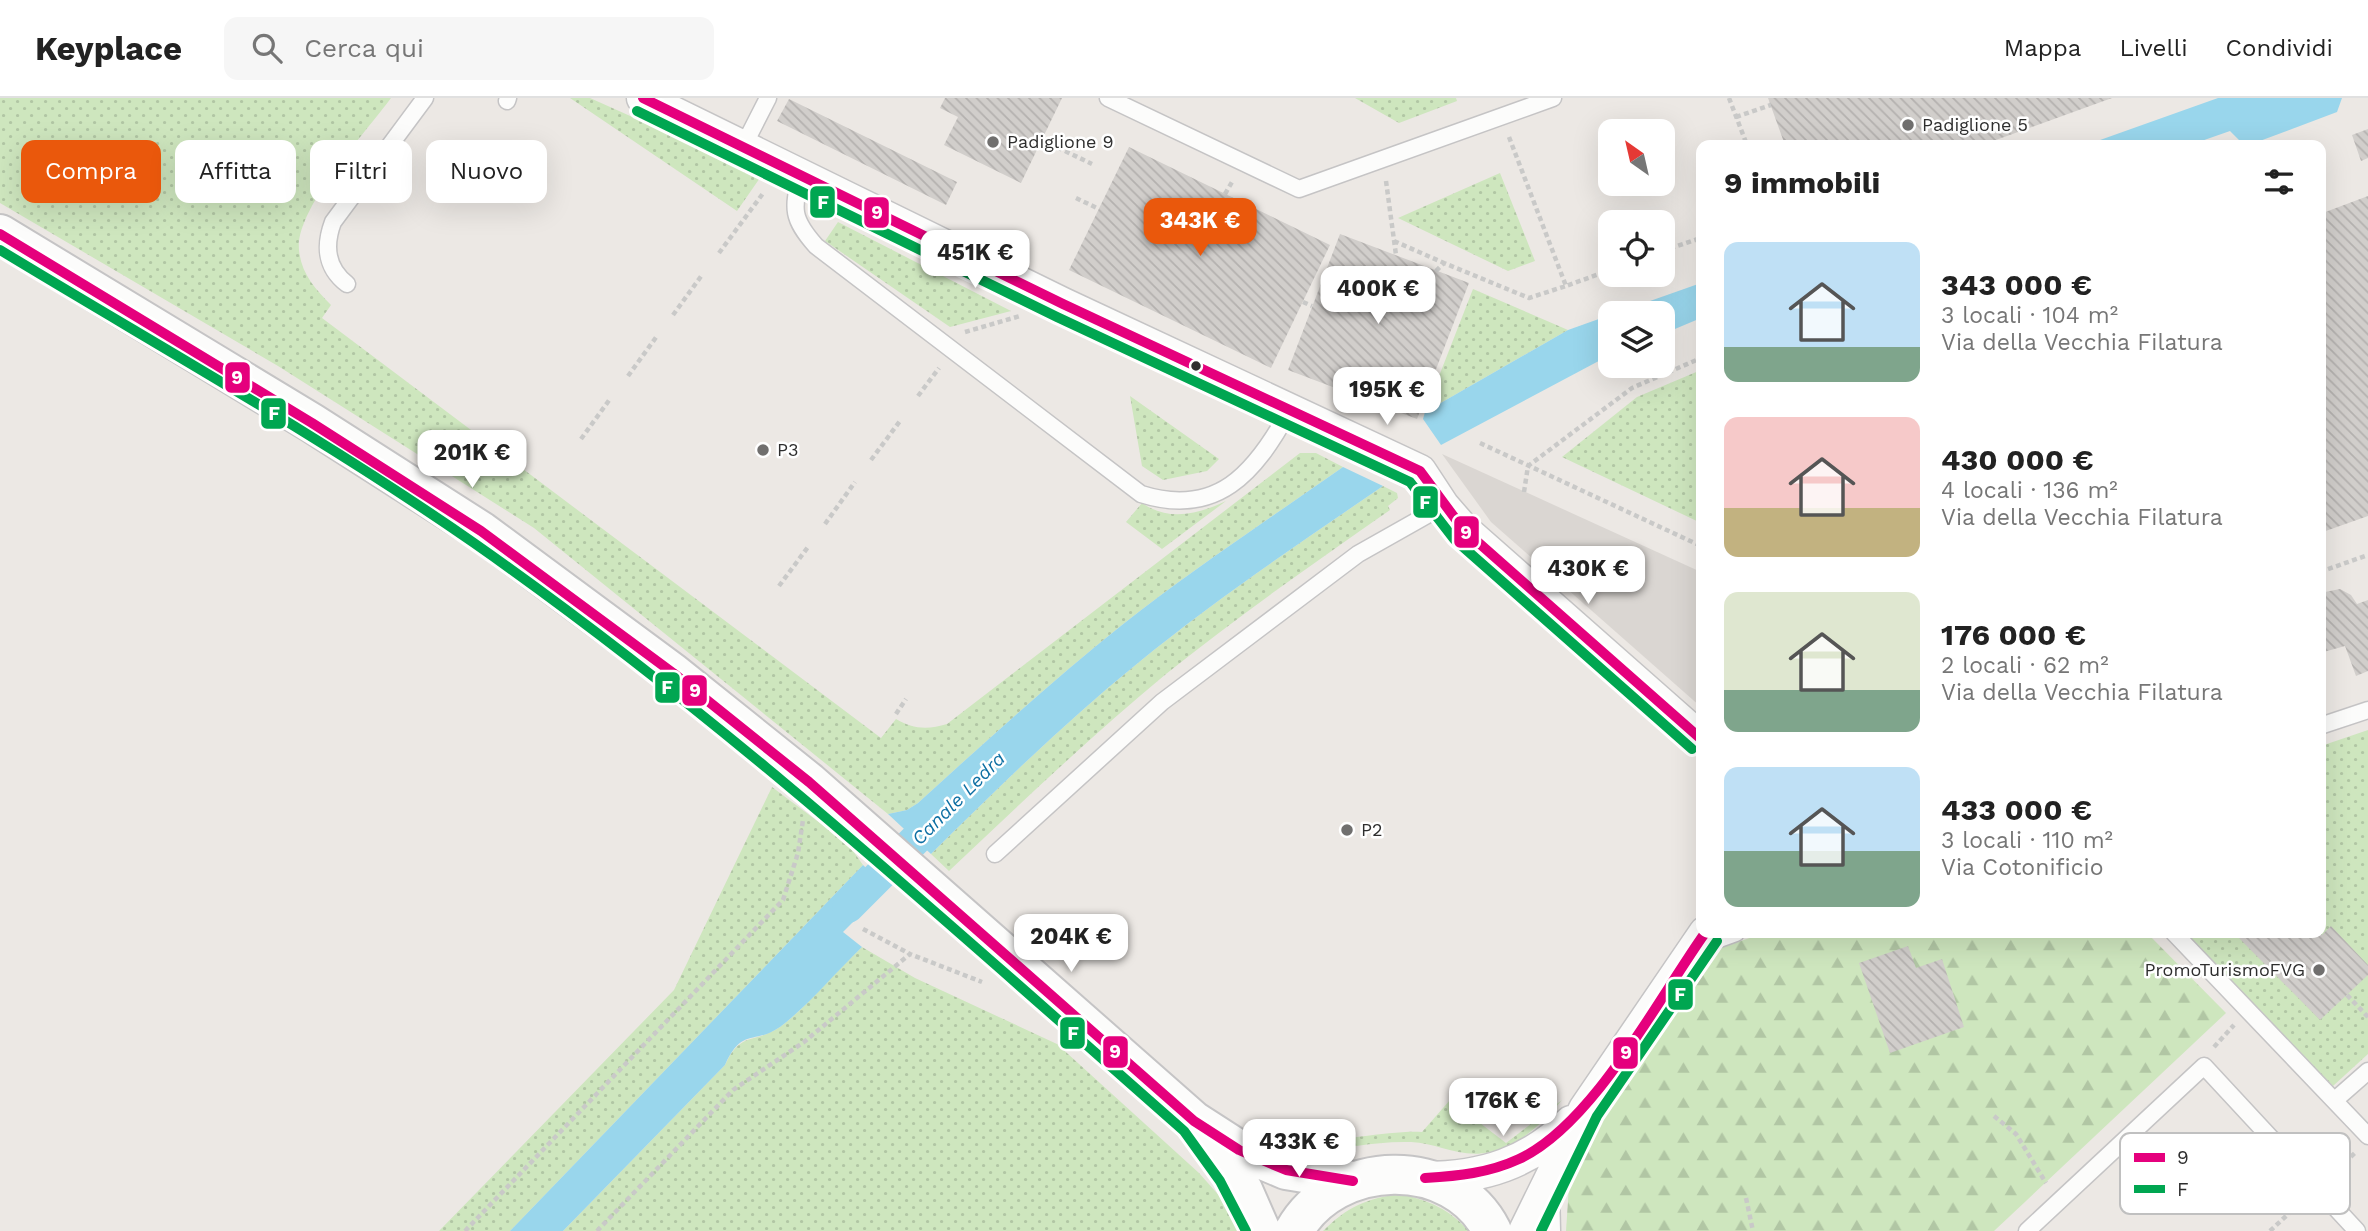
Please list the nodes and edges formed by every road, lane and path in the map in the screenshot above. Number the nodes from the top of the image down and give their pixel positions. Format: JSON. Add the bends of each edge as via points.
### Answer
{"nodes":[{"id":1,"x":425,"y":98,"type":"edge"},
{"id":2,"x":643,"y":98,"type":"edge"},
{"id":3,"x":768,"y":98,"type":"edge"},
{"id":4,"x":1108,"y":98,"type":"edge"},
{"id":5,"x":1553,"y":98,"type":"edge"},
{"id":6,"x":1729,"y":98,"type":"edge"},
{"id":7,"x":1771,"y":105,"type":"dead end"},
{"id":8,"x":1502,"y":117,"type":"junction"},
{"id":9,"x":1736,"y":117,"type":"junction"},
{"id":10,"x":1042,"y":140,"type":"dead end"},
{"id":11,"x":1744,"y":140,"type":"edge"},
{"id":12,"x":743,"y":147,"type":"junction"},
{"id":13,"x":1382,"y":159,"type":"junction"},
{"id":14,"x":1092,"y":164,"type":"dead end"},
{"id":15,"x":792,"y":170,"type":"junction"},
{"id":16,"x":1076,"y":198,"type":"dead end"},
{"id":17,"x":1099,"y":209,"type":"dead end"},
{"id":18,"x":0,"y":234,"type":"edge"},
{"id":19,"x":1696,"y":239,"type":"edge"},
{"id":20,"x":1394,"y":241,"type":"junction"},
{"id":21,"x":1675,"y":246,"type":"edge"},
{"id":22,"x":719,"y":253,"type":"dead end"},
{"id":23,"x":1396,"y":255,"type":"dead end"},
{"id":24,"x":1444,"y":263,"type":"junction"},
{"id":25,"x":1436,"y":271,"type":"dead end"},
{"id":26,"x":1598,"y":274,"type":"edge"},
{"id":27,"x":702,"y":275,"type":"dead end"},
{"id":28,"x":346,"y":284,"type":"dead end"},
{"id":29,"x":1566,"y":286,"type":"junction"},
{"id":30,"x":1303,"y":302,"type":"dead end"},
{"id":31,"x":1063,"y":303,"type":"junction"},
{"id":32,"x":1312,"y":306,"type":"dead end"},
{"id":33,"x":673,"y":315,"type":"dead end"},
{"id":34,"x":657,"y":336,"type":"dead end"},
{"id":35,"x":962,"y":336,"type":"dead end"},
{"id":36,"x":1696,"y":360,"type":"edge"},
{"id":37,"x":942,"y":365,"type":"dead end"},
{"id":38,"x":628,"y":376,"type":"dead end"},
{"id":39,"x":918,"y":396,"type":"dead end"},
{"id":40,"x":610,"y":399,"type":"dead end"},
{"id":41,"x":1289,"y":411,"type":"junction"},
{"id":42,"x":900,"y":421,"type":"dead end"},
{"id":43,"x":581,"y":439,"type":"dead end"},
{"id":44,"x":1480,"y":443,"type":"dead end"},
{"id":45,"x":871,"y":460,"type":"dead end"},
{"id":46,"x":1528,"y":466,"type":"junction"},
{"id":47,"x":855,"y":482,"type":"dead end"},
{"id":48,"x":1524,"y":492,"type":"dead end"},
{"id":49,"x":1443,"y":506,"type":"junction"},
{"id":50,"x":825,"y":524,"type":"dead end"},
{"id":51,"x":1696,"y":544,"type":"edge"},
{"id":52,"x":808,"y":547,"type":"dead end"},
{"id":53,"x":2368,"y":555,"type":"edge"},
{"id":54,"x":2326,"y":570,"type":"edge"},
{"id":55,"x":779,"y":586,"type":"dead end"},
{"id":56,"x":906,"y":699,"type":"dead end"},
{"id":57,"x":2368,"y":710,"type":"edge"},
{"id":58,"x":896,"y":714,"type":"dead end"},
{"id":59,"x":2326,"y":724,"type":"edge"},
{"id":60,"x":1696,"y":735,"type":"edge"},
{"id":61,"x":809,"y":782,"type":"junction"},
{"id":62,"x":995,"y":854,"type":"dead end"},
{"id":63,"x":863,"y":929,"type":"dead end"},
{"id":64,"x":2179,"y":938,"type":"edge"},
{"id":65,"x":1700,"y":940,"type":"edge"},
{"id":66,"x":910,"y":954,"type":"junction"},
{"id":67,"x":987,"y":984,"type":"dead end"},
{"id":68,"x":2347,"y":995,"type":"dead end"},
{"id":69,"x":2249,"y":1011,"type":"junction"},
{"id":70,"x":2368,"y":1017,"type":"edge"},
{"id":71,"x":2204,"y":1066,"type":"junction"},
{"id":72,"x":2368,"y":1071,"type":"edge"},
{"id":73,"x":2335,"y":1100,"type":"junction"},
{"id":74,"x":1585,"y":1109,"type":"junction"},
{"id":75,"x":1994,"y":1116,"type":"dead end"},
{"id":76,"x":1194,"y":1121,"type":"junction"},
{"id":77,"x":2132,"y":1133,"type":"edge"},
{"id":78,"x":2266,"y":1133,"type":"edge"},
{"id":79,"x":2368,"y":1136,"type":"edge"},
{"id":80,"x":2120,"y":1144,"type":"edge"},
{"id":81,"x":2356,"y":1152,"type":"dead end"},
{"id":82,"x":2350,"y":1158,"type":"edge"},
{"id":83,"x":1551,"y":1173,"type":"junction"},
{"id":84,"x":1425,"y":1178,"type":"junction"},
{"id":85,"x":1353,"y":1181,"type":"junction"},
{"id":86,"x":1746,"y":1198,"type":"dead end"},
{"id":87,"x":2061,"y":1199,"type":"junction"},
{"id":88,"x":2289,"y":1214,"type":"edge"},
{"id":89,"x":2341,"y":1214,"type":"edge"},
{"id":90,"x":465,"y":1231,"type":"edge"},
{"id":91,"x":597,"y":1231,"type":"edge"},
{"id":92,"x":1261,"y":1231,"type":"edge"},
{"id":93,"x":1294,"y":1231,"type":"edge"},
{"id":94,"x":1492,"y":1231,"type":"edge"},
{"id":95,"x":1525,"y":1231,"type":"edge"},
{"id":96,"x":1552,"y":1231,"type":"edge"},
{"id":97,"x":1754,"y":1231,"type":"edge"},
{"id":98,"x":2027,"y":1231,"type":"edge"},
{"id":99,"x":2270,"y":1231,"type":"edge"},
{"id":100,"x":2357,"y":1231,"type":"edge"}],
"edges":[{"from":1,"to":28,"type":"lane","via":[[333,222],[327,245],[329,260]]},
{"from":2,"to":12,"type":"street"},
{"from":3,"to":12,"type":"lane"},
{"from":4,"to":13,"type":"lane","via":[[1299,189]]},
{"from":5,"to":8,"type":"lane"},
{"from":6,"to":9,"type":"path"},
{"from":7,"to":9,"type":"path"},
{"from":8,"to":13,"type":"lane"},
{"from":8,"to":29,"type":"path"},
{"from":9,"to":11,"type":"path"},
{"from":10,"to":14,"type":"path"},
{"from":12,"to":15,"type":"street"},
{"from":13,"to":20,"type":"path"},
{"from":15,"to":22,"type":"path"},
{"from":15,"to":31,"type":"street"},
{"from":15,"to":41,"type":"lane","via":[[793,204],[800,227],[816,246],[1141,494],[1163,501],[1192,502],[1223,490],[1264,454]]},
{"from":16,"to":17,"type":"path"},
{"from":18,"to":61,"type":"street","via":[[481,531]]},
{"from":19,"to":21,"type":"path"},
{"from":20,"to":23,"type":"path"},
{"from":20,"to":24,"type":"path"},
{"from":24,"to":25,"type":"path"},
{"from":24,"to":29,"type":"path","via":[[1530,298]]},
{"from":26,"to":29,"type":"path"},
{"from":27,"to":33,"type":"path"},
{"from":30,"to":32,"type":"path"},
{"from":31,"to":35,"type":"path","via":[[966,331]]},
{"from":31,"to":41,"type":"street"},
{"from":34,"to":38,"type":"path"},
{"from":36,"to":46,"type":"path","via":[[1632,388]]},
{"from":37,"to":39,"type":"path"},
{"from":40,"to":43,"type":"path"},
{"from":41,"to":49,"type":"street","via":[[1420,471]]},
{"from":42,"to":45,"type":"path"},
{"from":44,"to":46,"type":"path"},
{"from":46,"to":48,"type":"path"},
{"from":46,"to":51,"type":"path"},
{"from":47,"to":50,"type":"path"},
{"from":49,"to":60,"type":"street","via":[[1528,589]]},
{"from":49,"to":62,"type":"lane","via":[[1358,554],[1162,702]]},
{"from":52,"to":55,"type":"path"},
{"from":53,"to":54,"type":"path"},
{"from":56,"to":58,"type":"path"},
{"from":57,"to":59,"type":"lane"},
{"from":61,"to":76,"type":"street"},
{"from":61,"to":90,"type":"path","via":[[798,853],[783,900]]},
{"from":63,"to":66,"type":"path"},
{"from":64,"to":69,"type":"lane"},
{"from":65,"to":74,"type":"street"},
{"from":66,"to":67,"type":"path"},
{"from":66,"to":91,"type":"path","via":[[804,1042],[733,1090]]},
{"from":68,"to":70,"type":"path"},
{"from":69,"to":71,"type":"path","via":[[2215,1044]]},
{"from":69,"to":73,"type":"lane"},
{"from":71,"to":77,"type":"lane"},
{"from":71,"to":78,"type":"lane"},
{"from":72,"to":73,"type":"lane"},
{"from":73,"to":79,"type":"lane"},
{"from":74,"to":83,"type":"street"},
{"from":74,"to":84,"type":"street","via":[[1556,1136],[1501,1169],[1458,1178]]},
{"from":75,"to":87,"type":"path","via":[[2016,1135]]},
{"from":76,"to":85,"type":"street","via":[[1239,1150],[1286,1170]]},
{"from":76,"to":92,"type":"street","via":[[1243,1190]]},
{"from":80,"to":87,"type":"lane"},
{"from":81,"to":82,"type":"path"},
{"from":83,"to":95,"type":"street"},
{"from":83,"to":96,"type":"lane"},
{"from":84,"to":85,"type":"street","via":[[1389,1174]]},
{"from":84,"to":94,"type":"street","via":[[1450,1188],[1471,1204]]},
{"from":85,"to":93,"type":"street","via":[[1314,1205]]},
{"from":86,"to":97,"type":"path"},
{"from":87,"to":98,"type":"lane"},
{"from":88,"to":99,"type":"path"},
{"from":89,"to":100,"type":"lane"}]}
